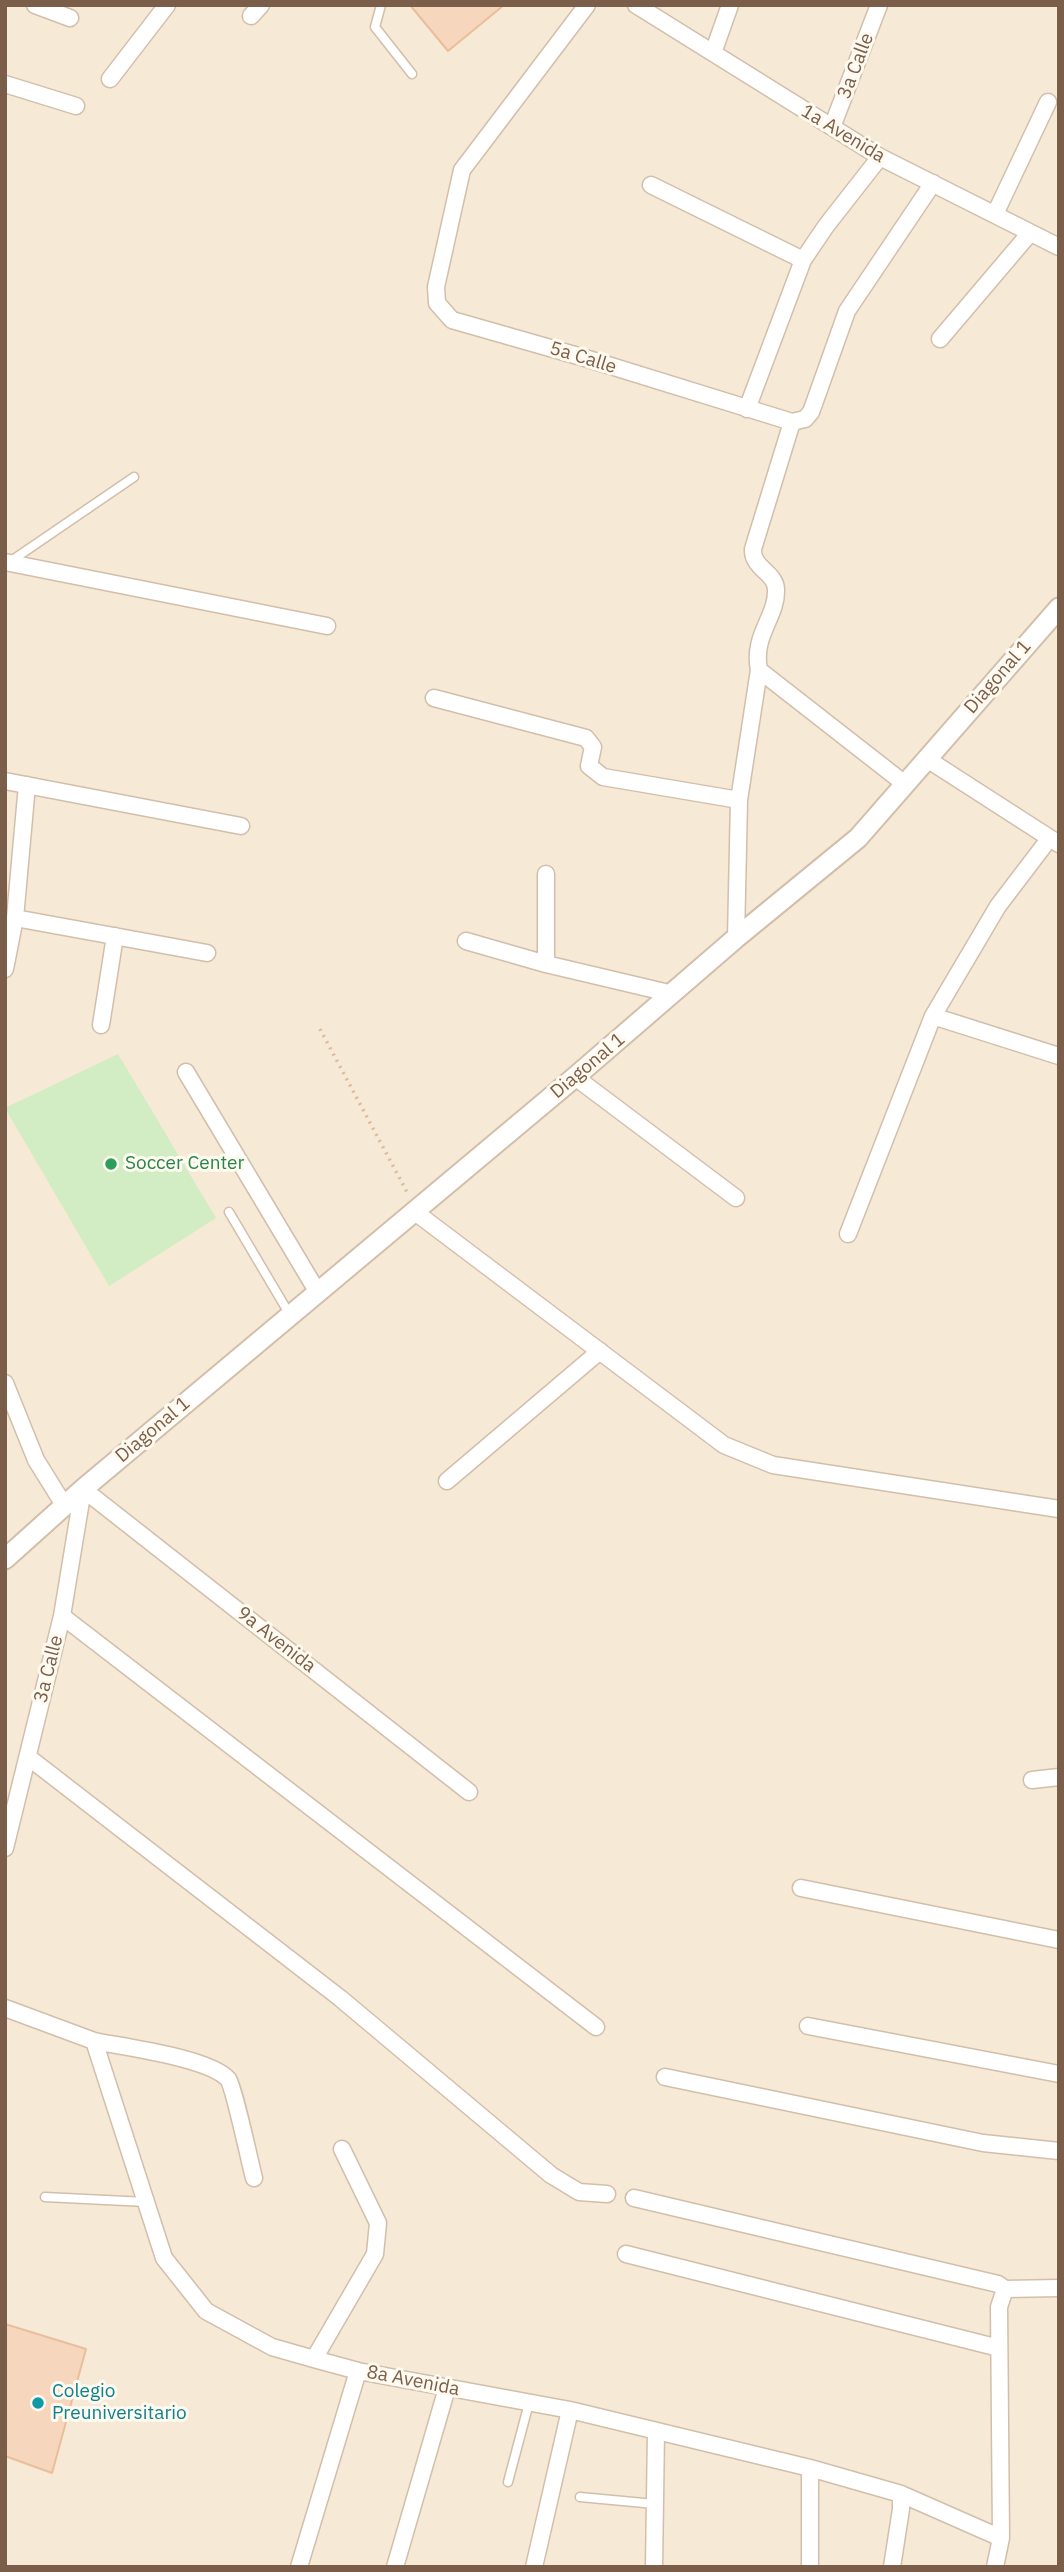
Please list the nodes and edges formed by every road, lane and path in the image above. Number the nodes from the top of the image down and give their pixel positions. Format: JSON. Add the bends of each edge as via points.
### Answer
{"nodes":[{"id":1,"x":35,"y":5,"type":"edge"},
{"id":2,"x":167,"y":5,"type":"edge"},
{"id":3,"x":381,"y":5,"type":"edge"},
{"id":4,"x":587,"y":5,"type":"edge"},
{"id":5,"x":636,"y":5,"type":"edge"},
{"id":6,"x":730,"y":5,"type":"edge"},
{"id":7,"x":880,"y":5,"type":"edge"},
{"id":8,"x":71,"y":18,"type":"dead end"},
{"id":9,"x":713,"y":53,"type":"junction"},
{"id":10,"x":412,"y":74,"type":"dead end"},
{"id":11,"x":110,"y":79,"type":"dead end"},
{"id":12,"x":5,"y":84,"type":"edge"},
{"id":13,"x":1048,"y":102,"type":"dead end"},
{"id":14,"x":76,"y":106,"type":"dead end"},
{"id":15,"x":832,"y":127,"type":"junction"},
{"id":16,"x":880,"y":157,"type":"junction"},
{"id":17,"x":933,"y":183,"type":"junction"},
{"id":18,"x":651,"y":185,"type":"dead end"},
{"id":19,"x":995,"y":215,"type":"junction"},
{"id":20,"x":1030,"y":233,"type":"junction"},
{"id":21,"x":1059,"y":247,"type":"edge"},
{"id":22,"x":803,"y":260,"type":"junction"},
{"id":23,"x":940,"y":339,"type":"dead end"},
{"id":24,"x":747,"y":409,"type":"junction"},
{"id":25,"x":792,"y":422,"type":"junction"},
{"id":26,"x":134,"y":477,"type":"dead end"},
{"id":27,"x":7,"y":563,"type":"edge"},
{"id":28,"x":1059,"y":608,"type":"edge"},
{"id":29,"x":327,"y":626,"type":"dead end"},
{"id":30,"x":759,"y":670,"type":"junction"},
{"id":31,"x":434,"y":698,"type":"dead end"},
{"id":32,"x":927,"y":759,"type":"junction"},
{"id":33,"x":5,"y":781,"type":"edge"},
{"id":34,"x":905,"y":784,"type":"junction"},
{"id":35,"x":27,"y":785,"type":"junction"},
{"id":36,"x":739,"y":800,"type":"junction"},
{"id":37,"x":241,"y":827,"type":"dead end"},
{"id":38,"x":1054,"y":841,"type":"edge"},
{"id":39,"x":547,"y":874,"type":"dead end"},
{"id":40,"x":15,"y":918,"type":"junction"},
{"id":41,"x":115,"y":936,"type":"junction"},
{"id":42,"x":736,"y":938,"type":"junction"},
{"id":43,"x":466,"y":941,"type":"dead end"},
{"id":44,"x":207,"y":953,"type":"dead end"},
{"id":45,"x":546,"y":964,"type":"junction"},
{"id":46,"x":5,"y":969,"type":"edge"},
{"id":47,"x":673,"y":994,"type":"junction"},
{"id":48,"x":933,"y":1016,"type":"junction"},
{"id":49,"x":101,"y":1025,"type":"dead end"},
{"id":50,"x":320,"y":1029,"type":"dead end"},
{"id":51,"x":1059,"y":1056,"type":"edge"},
{"id":52,"x":186,"y":1073,"type":"dead end"},
{"id":53,"x":575,"y":1077,"type":"junction"},
{"id":54,"x":736,"y":1198,"type":"dead end"},
{"id":55,"x":416,"y":1211,"type":"junction"},
{"id":56,"x":229,"y":1212,"type":"dead end"},
{"id":57,"x":848,"y":1234,"type":"dead end"},
{"id":58,"x":317,"y":1292,"type":"junction"},
{"id":59,"x":290,"y":1315,"type":"junction"},
{"id":60,"x":600,"y":1351,"type":"junction"},
{"id":61,"x":5,"y":1383,"type":"edge"},
{"id":62,"x":447,"y":1481,"type":"dead end"},
{"id":63,"x":83,"y":1489,"type":"junction"},
{"id":64,"x":64,"y":1505,"type":"junction"},
{"id":65,"x":1059,"y":1509,"type":"edge"},
{"id":66,"x":5,"y":1559,"type":"edge"},
{"id":67,"x":62,"y":1616,"type":"junction"},
{"id":68,"x":28,"y":1757,"type":"junction"},
{"id":69,"x":1059,"y":1777,"type":"edge"},
{"id":70,"x":1032,"y":1780,"type":"dead end"},
{"id":71,"x":470,"y":1792,"type":"dead end"},
{"id":72,"x":5,"y":1848,"type":"edge"},
{"id":73,"x":801,"y":1888,"type":"dead end"},
{"id":74,"x":1059,"y":1940,"type":"edge"},
{"id":75,"x":5,"y":2008,"type":"edge"},
{"id":76,"x":808,"y":2026,"type":"dead end"},
{"id":77,"x":596,"y":2027,"type":"dead end"},
{"id":78,"x":94,"y":2041,"type":"junction"},
{"id":79,"x":1059,"y":2074,"type":"edge"},
{"id":80,"x":664,"y":2077,"type":"dead end"},
{"id":81,"x":342,"y":2149,"type":"dead end"},
{"id":82,"x":1059,"y":2151,"type":"edge"},
{"id":83,"x":254,"y":2178,"type":"dead end"},
{"id":84,"x":607,"y":2194,"type":"dead end"},
{"id":85,"x":46,"y":2197,"type":"dead end"},
{"id":86,"x":634,"y":2198,"type":"dead end"},
{"id":87,"x":146,"y":2203,"type":"junction"},
{"id":88,"x":626,"y":2254,"type":"dead end"},
{"id":89,"x":1059,"y":2288,"type":"edge"},
{"id":90,"x":1005,"y":2289,"type":"junction"},
{"id":91,"x":999,"y":2348,"type":"junction"},
{"id":92,"x":314,"y":2359,"type":"junction"},
{"id":93,"x":358,"y":2371,"type":"junction"},
{"id":94,"x":447,"y":2388,"type":"junction"},
{"id":95,"x":529,"y":2403,"type":"junction"},
{"id":96,"x":570,"y":2410,"type":"junction"},
{"id":97,"x":656,"y":2431,"type":"junction"},
{"id":98,"x":810,"y":2468,"type":"junction"},
{"id":99,"x":508,"y":2482,"type":"dead end"},
{"id":100,"x":901,"y":2494,"type":"junction"},
{"id":101,"x":580,"y":2497,"type":"dead end"},
{"id":102,"x":655,"y":2504,"type":"junction"},
{"id":103,"x":1001,"y":2538,"type":"junction"},
{"id":104,"x":299,"y":2567,"type":"edge"},
{"id":105,"x":395,"y":2567,"type":"edge"},
{"id":106,"x":534,"y":2567,"type":"edge"},
{"id":107,"x":654,"y":2567,"type":"edge"},
{"id":108,"x":810,"y":2567,"type":"edge"},
{"id":109,"x":892,"y":2567,"type":"edge"},
{"id":110,"x":995,"y":2567,"type":"edge"}],
"edges":[{"from":1,"to":8,"type":"street"},
{"from":2,"to":11,"type":"street"},
{"from":3,"to":10,"type":"lane","via":[[375,27]]},
{"from":4,"to":24,"type":"street","name":"5a Calle","via":[[462,170],[436,288],[437,303],[452,320]]},
{"from":5,"to":9,"type":"street","name":"1a Avenida"},
{"from":6,"to":9,"type":"street"},
{"from":7,"to":15,"type":"street","name":"3a Calle"},
{"from":9,"to":15,"type":"street","name":"1a Avenida"},
{"from":12,"to":14,"type":"street"},
{"from":13,"to":19,"type":"street"},
{"from":15,"to":16,"type":"street","name":"1a Avenida"},
{"from":16,"to":17,"type":"street","name":"1a Avenida"},
{"from":16,"to":22,"type":"street"},
{"from":17,"to":19,"type":"street","name":"1a Avenida"},
{"from":17,"to":25,"type":"street","via":[[847,311],[811,412]]},
{"from":18,"to":22,"type":"street"},
{"from":19,"to":20,"type":"street","name":"1a Avenida"},
{"from":20,"to":21,"type":"street","name":"1a Avenida"},
{"from":20,"to":23,"type":"street"},
{"from":22,"to":24,"type":"street"},
{"from":24,"to":25,"type":"street","name":"5a Calle"},
{"from":25,"to":30,"type":"street","via":[[753,554],[757,566],[775,582],[776,592],[758,644]]},
{"from":26,"to":27,"type":"lane"},
{"from":27,"to":29,"type":"street"},
{"from":28,"to":32,"type":"street","name":"Diagonal 1"},
{"from":30,"to":34,"type":"street"},
{"from":30,"to":36,"type":"street"},
{"from":31,"to":36,"type":"street","via":[[586,738],[593,747],[589,765],[603,776]]},
{"from":32,"to":34,"type":"street","name":"Diagonal 1"},
{"from":32,"to":38,"type":"street"},
{"from":33,"to":35,"type":"street"},
{"from":34,"to":42,"type":"street","name":"Diagonal 1","via":[[858,838]]},
{"from":35,"to":37,"type":"street"},
{"from":35,"to":40,"type":"street"},
{"from":36,"to":42,"type":"street"},
{"from":38,"to":48,"type":"street","via":[[998,906]]},
{"from":39,"to":45,"type":"street"},
{"from":40,"to":41,"type":"street"},
{"from":40,"to":46,"type":"street"},
{"from":41,"to":44,"type":"street"},
{"from":41,"to":49,"type":"street"},
{"from":42,"to":47,"type":"street","name":"Diagonal 1"},
{"from":43,"to":45,"type":"street"},
{"from":45,"to":47,"type":"street"},
{"from":47,"to":53,"type":"street","name":"Diagonal 1"},
{"from":48,"to":51,"type":"street"},
{"from":48,"to":57,"type":"street"},
{"from":50,"to":55,"type":"path"},
{"from":52,"to":58,"type":"street"},
{"from":53,"to":54,"type":"street"},
{"from":53,"to":55,"type":"street","name":"Diagonal 1"},
{"from":55,"to":58,"type":"street","name":"Diagonal 1"},
{"from":55,"to":60,"type":"street"},
{"from":56,"to":59,"type":"lane"},
{"from":58,"to":59,"type":"street","name":"Diagonal 1"},
{"from":59,"to":63,"type":"street","name":"Diagonal 1"},
{"from":60,"to":62,"type":"street"},
{"from":60,"to":65,"type":"street","via":[[724,1445],[773,1465]]},
{"from":61,"to":64,"type":"street","via":[[36,1460]]},
{"from":63,"to":64,"type":"street","name":"Diagonal 1"},
{"from":63,"to":67,"type":"street","name":"3a Calle"},
{"from":63,"to":71,"type":"street","name":"9a Avenida"},
{"from":64,"to":66,"type":"street","name":"Diagonal 1"},
{"from":67,"to":68,"type":"street","name":"3a Calle"},
{"from":67,"to":77,"type":"street"},
{"from":68,"to":72,"type":"street","name":"3a Calle"},
{"from":68,"to":84,"type":"street","via":[[340,1998],[551,2175],[579,2192]]},
{"from":69,"to":70,"type":"street"},
{"from":73,"to":74,"type":"street"},
{"from":75,"to":78,"type":"street"},
{"from":76,"to":79,"type":"street"},
{"from":78,"to":83,"type":"street","via":[[213,2068],[229,2081]]},
{"from":78,"to":87,"type":"street","name":"8a Avenida"},
{"from":80,"to":82,"type":"street","via":[[983,2143]]},
{"from":81,"to":92,"type":"street","via":[[378,2223],[375,2254]]},
{"from":85,"to":87,"type":"lane"},
{"from":86,"to":90,"type":"street"},
{"from":87,"to":92,"type":"street","name":"8a Avenida","via":[[164,2258],[206,2311],[272,2347]]},
{"from":88,"to":91,"type":"street"},
{"from":89,"to":90,"type":"street"},
{"from":90,"to":91,"type":"street","via":[[999,2306]]},
{"from":91,"to":103,"type":"street"},
{"from":92,"to":93,"type":"street","name":"8a Avenida"},
{"from":93,"to":94,"type":"street","name":"8a Avenida"},
{"from":93,"to":104,"type":"street"},
{"from":94,"to":95,"type":"street","name":"8a Avenida"},
{"from":94,"to":105,"type":"street"},
{"from":95,"to":96,"type":"street","name":"8a Avenida"},
{"from":95,"to":99,"type":"lane"},
{"from":96,"to":97,"type":"street","name":"8a Avenida"},
{"from":96,"to":106,"type":"street"},
{"from":97,"to":98,"type":"street","name":"8a Avenida"},
{"from":97,"to":102,"type":"street"},
{"from":98,"to":100,"type":"street","name":"8a Avenida"},
{"from":98,"to":108,"type":"street"},
{"from":100,"to":103,"type":"street","name":"8a Avenida"},
{"from":100,"to":109,"type":"street"},
{"from":101,"to":102,"type":"lane"},
{"from":102,"to":107,"type":"street"},
{"from":103,"to":110,"type":"street"}]}
